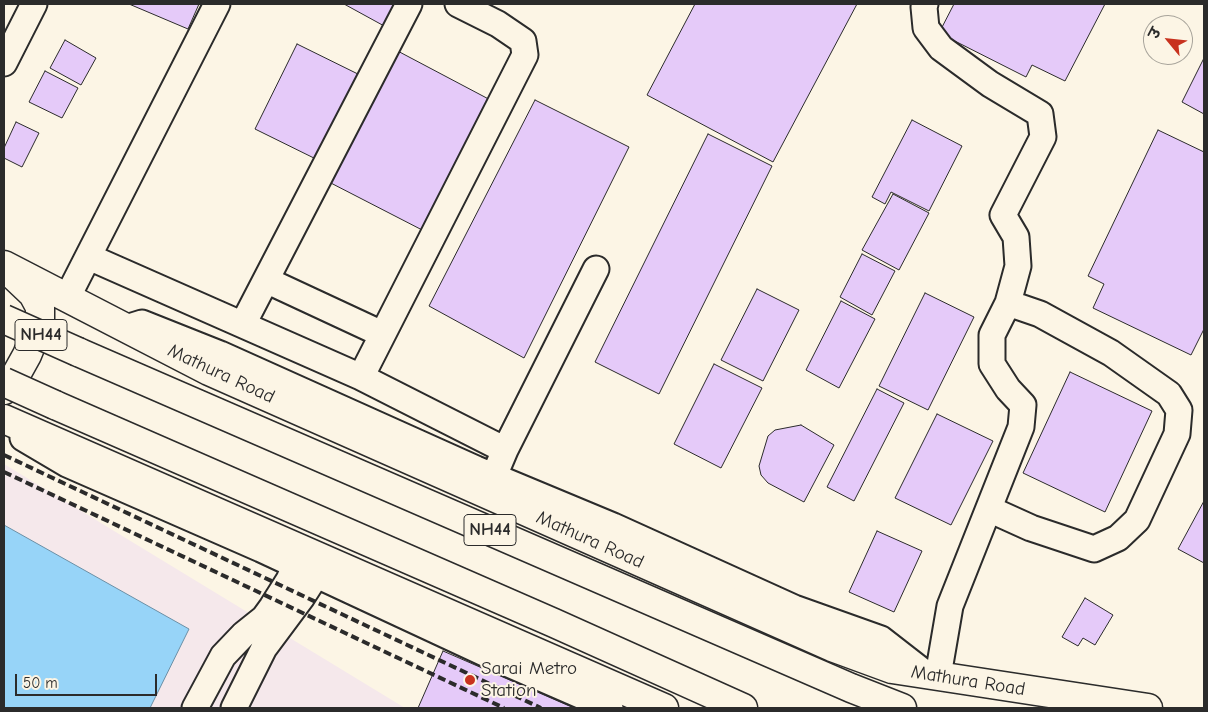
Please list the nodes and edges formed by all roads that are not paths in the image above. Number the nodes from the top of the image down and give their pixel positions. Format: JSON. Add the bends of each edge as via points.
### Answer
{"nodes":[{"id":1,"x":34,"y":4,"type":"edge"},
{"id":2,"x":217,"y":4,"type":"edge"},
{"id":3,"x":409,"y":4,"type":"edge"},
{"id":4,"x":458,"y":4,"type":"edge"},
{"id":5,"x":925,"y":4,"type":"edge"},
{"id":6,"x":4,"y":63,"type":"edge"},
{"id":7,"x":89,"y":257,"type":"junction"},
{"id":8,"x":4,"y":266,"type":"edge"},
{"id":9,"x":596,"y":269,"type":"dead end"},
{"id":10,"x":266,"y":280,"type":"junction"},
{"id":11,"x":67,"y":298,"type":"junction"},
{"id":12,"x":1008,"y":302,"type":"junction"},
{"id":13,"x":4,"y":319,"type":"edge"},
{"id":14,"x":243,"y":324,"type":"junction"},
{"id":15,"x":126,"y":328,"type":"junction"},
{"id":16,"x":382,"y":334,"type":"junction"},
{"id":17,"x":361,"y":377,"type":"junction"},
{"id":18,"x":4,"y":382,"type":"edge"},
{"id":19,"x":4,"y":390,"type":"edge"},
{"id":20,"x":9,"y":422,"type":"edge"},
{"id":21,"x":505,"y":450,"type":"junction"},
{"id":22,"x":494,"y":476,"type":"junction"},
{"id":23,"x":989,"y":509,"type":"junction"},
{"id":24,"x":308,"y":562,"type":"junction"},
{"id":25,"x":284,"y":606,"type":"junction"},
{"id":26,"x":782,"y":613,"type":"junction"},
{"id":27,"x":932,"y":675,"type":"junction"},
{"id":28,"x":195,"y":708,"type":"edge"},
{"id":29,"x":234,"y":708,"type":"edge"},
{"id":30,"x":610,"y":708,"type":"edge"},
{"id":31,"x":664,"y":708,"type":"edge"},
{"id":32,"x":743,"y":708,"type":"edge"},
{"id":33,"x":902,"y":708,"type":"edge"},
{"id":34,"x":1148,"y":708,"type":"edge"}],
"edges":[{"from":1,"to":6,"type":"street"},
{"from":2,"to":7,"type":"street"},
{"from":3,"to":10,"type":"street"},
{"from":4,"to":16,"type":"street","via":[[524,41],[525,55]]},
{"from":5,"to":12,"type":"street","via":[[926,28],[941,48],[990,84],[1040,114],[1043,137],[1003,215],[1016,237],[1018,266]]},
{"from":7,"to":11,"type":"street"},
{"from":7,"to":14,"type":"street"},
{"from":8,"to":11,"type":"main road","name":"Mathura Road"},
{"from":8,"to":19,"type":"main road","via":[[33,294],[40,307],[40,322],[17,373]]},
{"from":9,"to":21,"type":"street"},
{"from":10,"to":14,"type":"street"},
{"from":10,"to":16,"type":"street"},
{"from":11,"to":15,"type":"main road","name":"Mathura Road"},
{"from":12,"to":23,"type":"street","via":[[992,335],[992,364],[1023,405],[1021,427]]},
{"from":12,"to":23,"type":"street","via":[[1040,314],[1111,353],[1169,394],[1179,410],[1177,434],[1137,520],[1118,538],[1094,549],[1031,528]]},
{"from":13,"to":33,"type":"main road","name":"Mathura Road","number":"NH44","bridge":true},
{"from":14,"to":17,"type":"street"},
{"from":15,"to":22,"type":"street","via":[[142,323],[211,350]]},
{"from":15,"to":26,"type":"main road","name":"Mathura Road","via":[[209,371]]},
{"from":16,"to":17,"type":"street"},
{"from":17,"to":21,"type":"street"},
{"from":18,"to":32,"type":"main road","bridge":true},
{"from":20,"to":24,"type":"main road"},
{"from":21,"to":22,"type":"street"},
{"from":22,"to":26,"type":"street","via":[[613,526]]},
{"from":23,"to":27,"type":"street","via":[[950,606]]},
{"from":24,"to":25,"type":"street","via":[[311,583]]},
{"from":24,"to":30,"type":"street","via":[[486,654]]},
{"from":24,"to":31,"type":"main road"},
{"from":25,"to":28,"type":"street","via":[[244,634],[223,656]]},
{"from":25,"to":29,"type":"street"},
{"from":26,"to":27,"type":"main road","name":"Mathura Road","via":[[832,647],[892,669]]},
{"from":27,"to":34,"type":"main road","name":"Mathura Road"}]}
